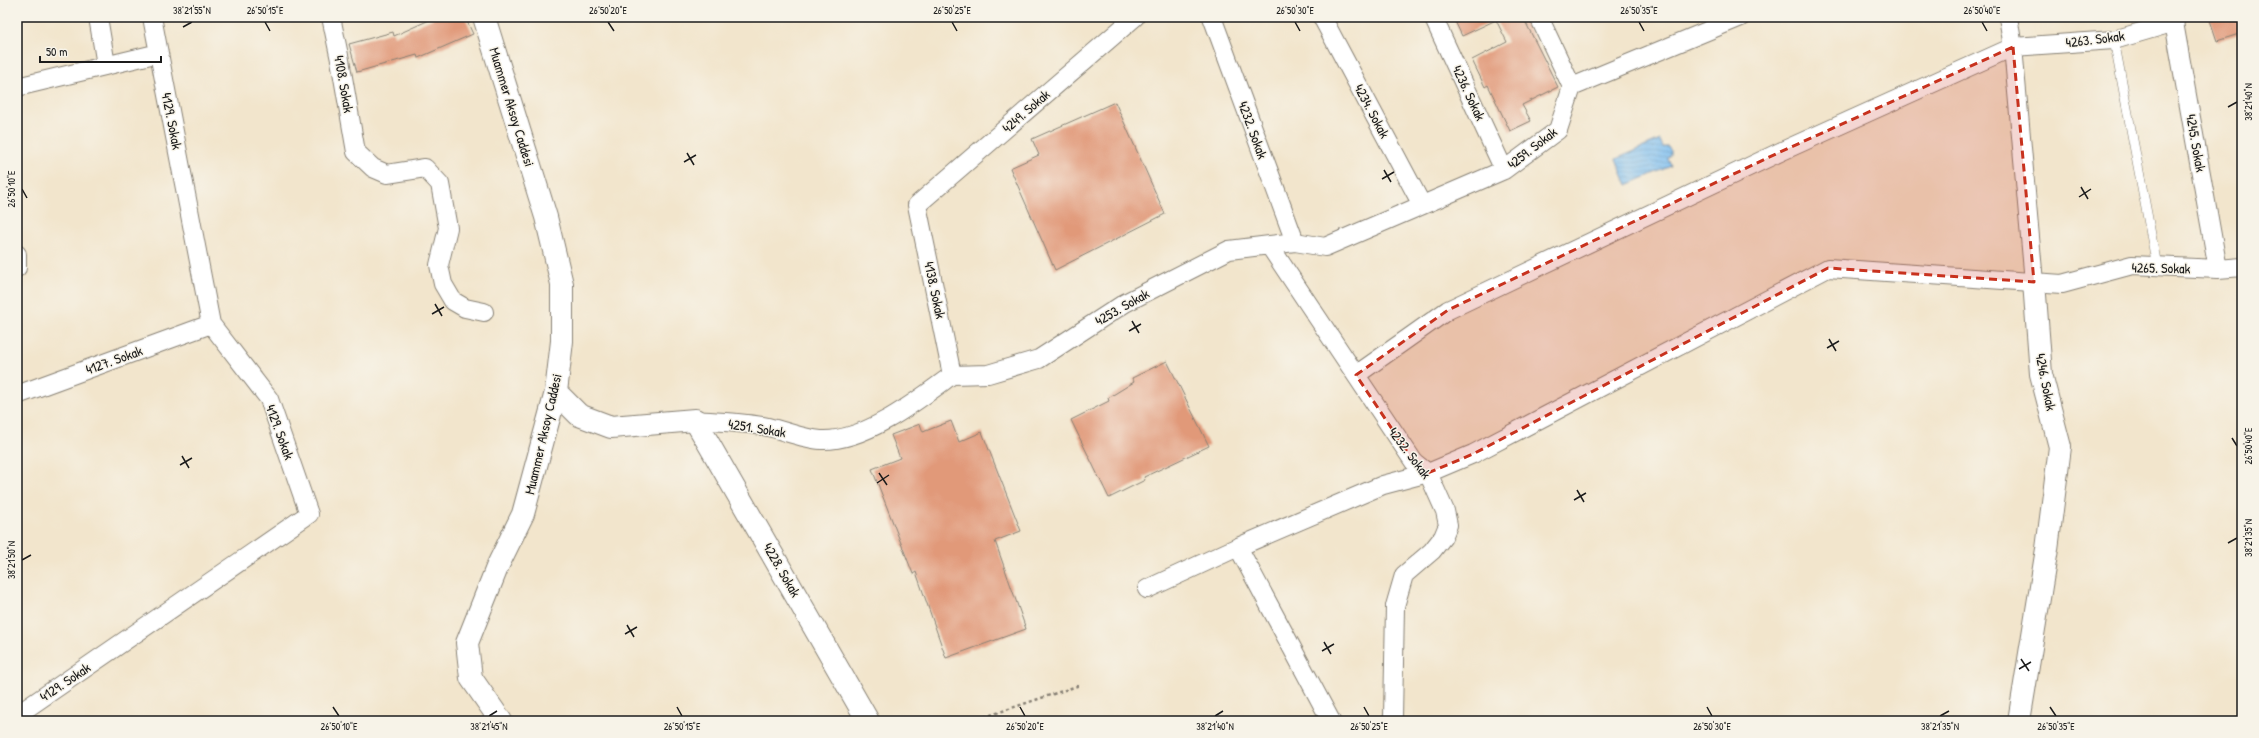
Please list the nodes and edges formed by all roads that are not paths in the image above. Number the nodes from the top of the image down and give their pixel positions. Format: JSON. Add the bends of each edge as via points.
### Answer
{"nodes":[{"id":1,"x":98,"y":17,"type":"edge"},
{"id":2,"x":152,"y":17,"type":"edge"},
{"id":3,"x":331,"y":17,"type":"edge"},
{"id":4,"x":484,"y":17,"type":"edge"},
{"id":5,"x":1135,"y":17,"type":"edge"},
{"id":6,"x":1212,"y":17,"type":"edge"},
{"id":7,"x":1322,"y":17,"type":"edge"},
{"id":8,"x":1433,"y":17,"type":"edge"},
{"id":9,"x":1539,"y":17,"type":"edge"},
{"id":10,"x":1742,"y":17,"type":"edge"},
{"id":11,"x":2008,"y":17,"type":"edge"},
{"id":12,"x":2174,"y":20,"type":"edge"},
{"id":13,"x":1720,"y":21,"type":"edge"},
{"id":14,"x":2114,"y":40,"type":"junction"},
{"id":15,"x":2013,"y":47,"type":"junction"},
{"id":16,"x":159,"y":52,"type":"junction"},
{"id":17,"x":106,"y":65,"type":"junction"},
{"id":18,"x":17,"y":86,"type":"edge"},
{"id":19,"x":1572,"y":87,"type":"junction"},
{"id":20,"x":1504,"y":170,"type":"junction"},
{"id":21,"x":917,"y":205,"type":"joint"},
{"id":22,"x":1422,"y":205,"type":"junction"},
{"id":23,"x":1295,"y":242,"type":"junction"},
{"id":24,"x":1269,"y":245,"type":"junction"},
{"id":25,"x":17,"y":254,"type":"edge"},
{"id":26,"x":2157,"y":266,"type":"junction"},
{"id":27,"x":2242,"y":267,"type":"edge"},
{"id":28,"x":17,"y":268,"type":"edge"},
{"id":29,"x":2218,"y":269,"type":"junction"},
{"id":30,"x":2034,"y":282,"type":"junction"},
{"id":31,"x":484,"y":312,"type":"dead end"},
{"id":32,"x":211,"y":324,"type":"junction"},
{"id":33,"x":952,"y":375,"type":"junction"},
{"id":34,"x":1356,"y":375,"type":"junction"},
{"id":35,"x":556,"y":392,"type":"junction"},
{"id":36,"x":17,"y":395,"type":"edge"},
{"id":37,"x":695,"y":420,"type":"junction"},
{"id":38,"x":1428,"y":473,"type":"junction"},
{"id":39,"x":1238,"y":547,"type":"junction"},
{"id":40,"x":1147,"y":589,"type":"dead end"},
{"id":41,"x":17,"y":715,"type":"edge"},
{"id":42,"x":501,"y":721,"type":"edge"},
{"id":43,"x":868,"y":721,"type":"edge"},
{"id":44,"x":1331,"y":721,"type":"edge"},
{"id":45,"x":1391,"y":721,"type":"edge"},
{"id":46,"x":2019,"y":721,"type":"edge"}],
"edges":[{"from":1,"to":17,"type":"street"},
{"from":2,"to":16,"type":"street","name":"4129. Sokak"},
{"from":3,"to":31,"type":"street","name":"4108. Sokak","via":[[356,152],[373,168],[387,174],[425,168],[434,175],[440,184],[448,228],[439,265],[443,284],[453,301],[465,308]]},
{"from":4,"to":35,"type":"street","name":"Muammer Aksoy Caddesi","via":[[546,217],[562,284],[562,341]]},
{"from":5,"to":21,"type":"street","name":"4249. Sokak"},
{"from":6,"to":23,"type":"street","name":"4232. Sokak"},
{"from":7,"to":22,"type":"street","name":"4234. Sokak"},
{"from":8,"to":20,"type":"street","name":"4236. Sokak"},
{"from":9,"to":19,"type":"street"},
{"from":10,"to":13,"type":"street"},
{"from":11,"to":15,"type":"street","name":"4246. Sokak"},
{"from":12,"to":14,"type":"street","name":"4263. Sokak"},
{"from":12,"to":29,"type":"street","name":"4245. Sokak"},
{"from":13,"to":19,"type":"street"},
{"from":14,"to":15,"type":"street","name":"4263. Sokak"},
{"from":14,"to":26,"type":"lane"},
{"from":15,"to":30,"type":"street","name":"4246. Sokak"},
{"from":15,"to":34,"type":"street","via":[[1780,152],[1448,310]]},
{"from":16,"to":17,"type":"street"},
{"from":16,"to":32,"type":"street","name":"4129. Sokak"},
{"from":17,"to":18,"type":"street"},
{"from":19,"to":20,"type":"street","name":"4259. Sokak","via":[[1558,130]]},
{"from":20,"to":22,"type":"street","name":"4259. Sokak"},
{"from":21,"to":33,"type":"street","name":"4138. Sokak"},
{"from":22,"to":23,"type":"street","name":"4259. Sokak","via":[[1325,247]]},
{"from":23,"to":24,"type":"street","name":"4253. Sokak"},
{"from":24,"to":33,"type":"street","name":"4253. Sokak","via":[[1229,250],[1125,303],[1039,358],[988,374]]},
{"from":24,"to":34,"type":"street","name":"4232. Sokak"},
{"from":25,"to":28,"type":"street"},
{"from":26,"to":29,"type":"street","name":"4265. Sokak"},
{"from":26,"to":30,"type":"street","name":"4265. Sokak","via":[[2132,265],[2062,284]]},
{"from":27,"to":29,"type":"street","name":"4265. Sokak"},
{"from":30,"to":38,"type":"street","name":"4265. Sokak","via":[[1828,268],[1473,454]]},
{"from":30,"to":46,"type":"street","name":"4246. Sokak","via":[[2041,374],[2060,447],[2047,549]]},
{"from":32,"to":36,"type":"street","name":"4127. Sokak"},
{"from":32,"to":41,"type":"street","name":"4129. Sokak","via":[[269,399],[309,514]]},
{"from":33,"to":37,"type":"street","name":"4251. Sokak","via":[[876,425],[843,438],[820,440],[766,427]]},
{"from":34,"to":38,"type":"street","name":"4232. Sokak","via":[[1414,462]]},
{"from":35,"to":37,"type":"street","name":"4251. Sokak","via":[[580,415],[611,427]]},
{"from":35,"to":42,"type":"street","name":"Muammer Aksoy Caddesi","via":[[523,514],[498,565],[467,643],[471,678]]},
{"from":37,"to":43,"type":"street","name":"4228. Sokak"},
{"from":38,"to":39,"type":"street","name":"4265. Sokak","via":[[1383,486]]},
{"from":38,"to":45,"type":"street","name":"4232. Sokak","via":[[1445,511],[1448,525],[1443,537],[1432,551],[1404,575],[1395,606]]},
{"from":39,"to":40,"type":"street","name":"4265. Sokak"},
{"from":39,"to":44,"type":"street"}]}
